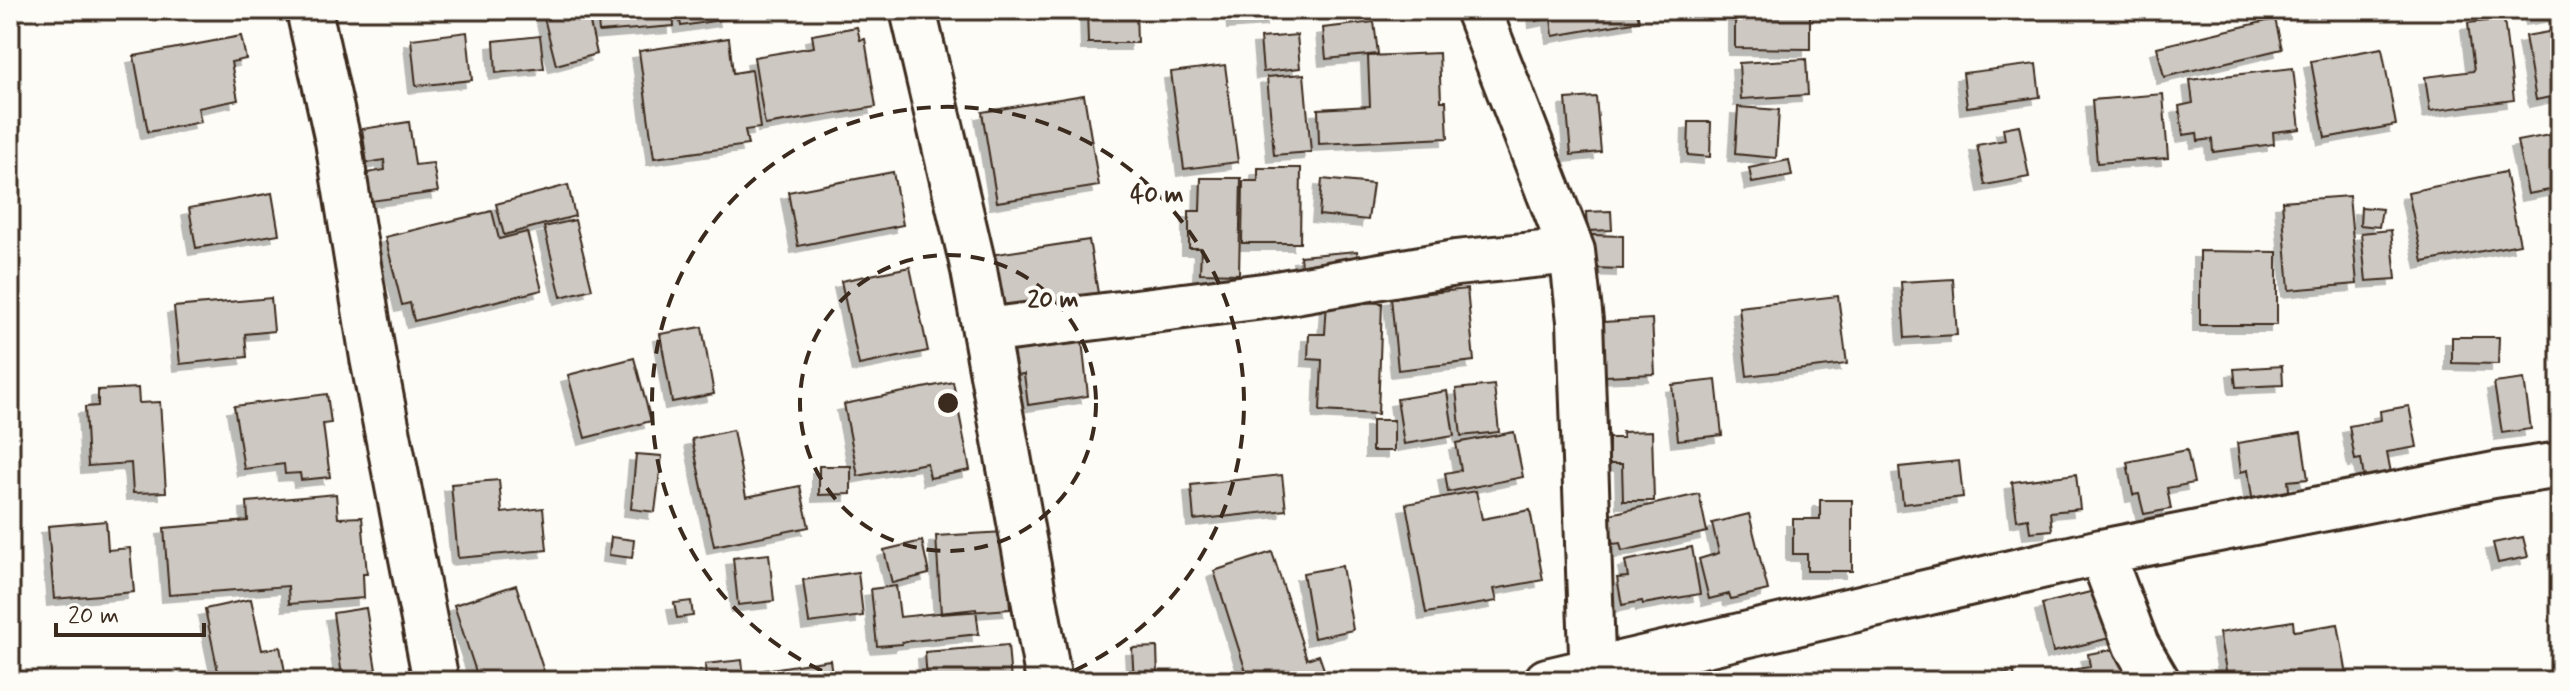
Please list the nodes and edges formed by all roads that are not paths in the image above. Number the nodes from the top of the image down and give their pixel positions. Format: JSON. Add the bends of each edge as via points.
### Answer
{"nodes":[{"id":1,"x":309,"y":10,"type":"edge"},
{"id":2,"x":913,"y":10,"type":"edge"},
{"id":3,"x":1478,"y":10,"type":"edge"},
{"id":4,"x":1572,"y":251,"type":"junction"},
{"id":5,"x":985,"y":331,"type":"junction"},
{"id":6,"x":2560,"y":465,"type":"edge"},
{"id":7,"x":2101,"y":552,"type":"junction"},
{"id":8,"x":1592,"y":676,"type":"edge"},
{"id":9,"x":436,"y":681,"type":"edge"},
{"id":10,"x":1049,"y":681,"type":"edge"},
{"id":11,"x":1547,"y":681,"type":"edge"},
{"id":12,"x":2157,"y":681,"type":"edge"}],
"edges":[{"from":1,"to":9,"type":"street","via":[[338,141],[373,358]]},
{"from":2,"to":5,"type":"street"},
{"from":3,"to":4,"type":"street"},
{"from":4,"to":5,"type":"street"},
{"from":4,"to":8,"type":"street","via":[[1580,321]]},
{"from":5,"to":10,"type":"street"},
{"from":6,"to":7,"type":"street"},
{"from":7,"to":8,"type":"street"},
{"from":7,"to":12,"type":"street","via":[[2136,645]]},
{"from":8,"to":11,"type":"street"}]}
